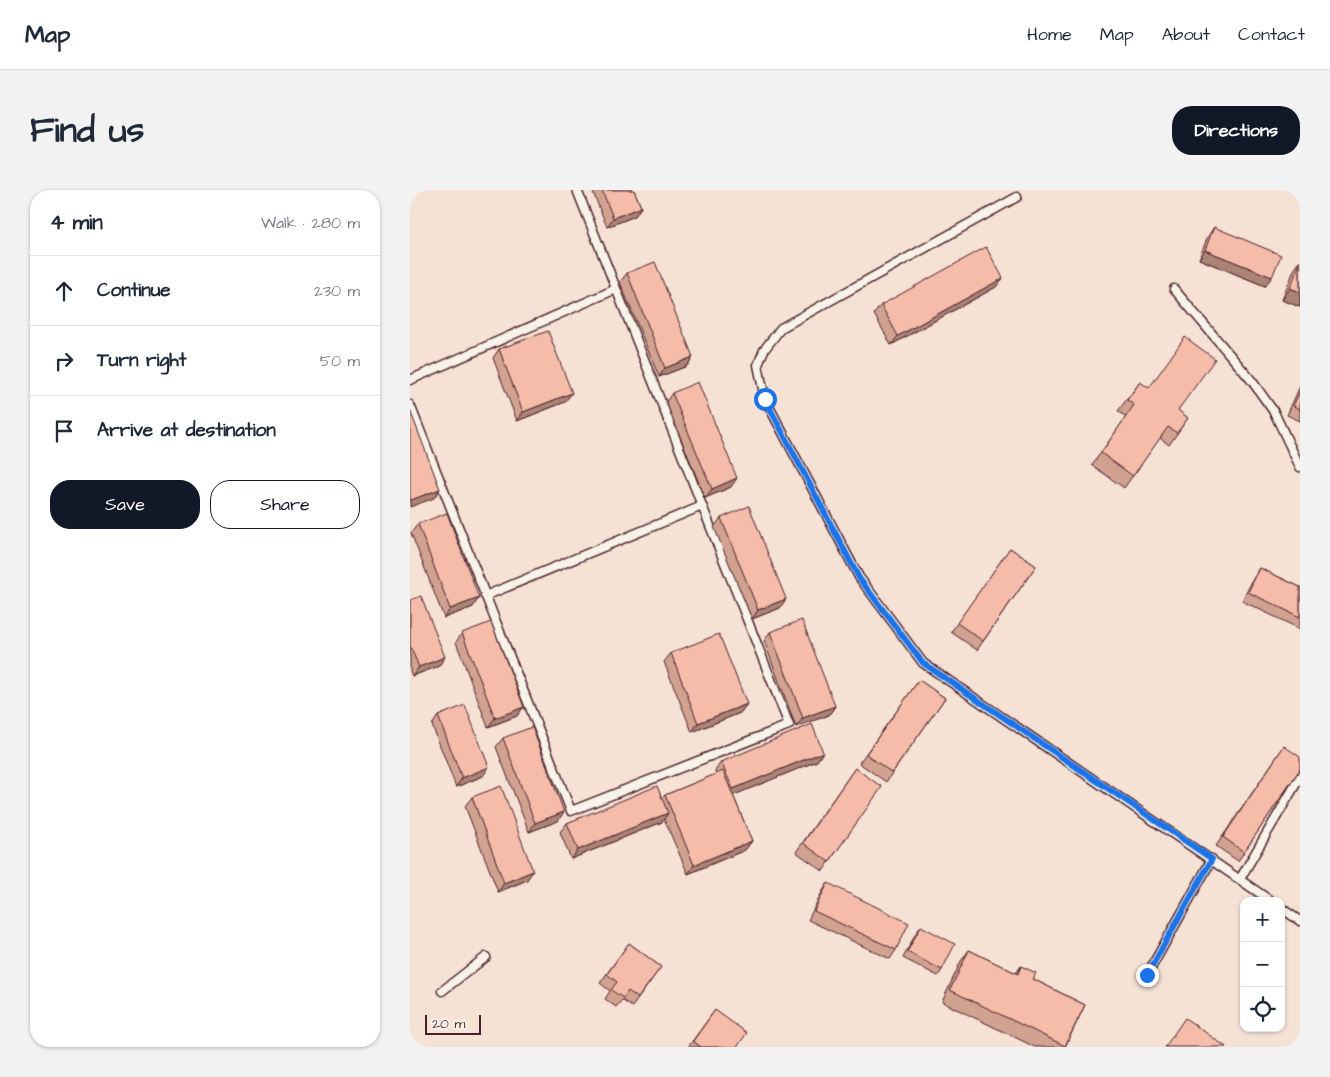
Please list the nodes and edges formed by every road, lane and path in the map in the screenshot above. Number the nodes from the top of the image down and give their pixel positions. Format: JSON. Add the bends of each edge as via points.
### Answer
{"nodes":[{"id":1,"x":577,"y":190,"type":"edge"},
{"id":2,"x":1017,"y":198,"type":"dead end"},
{"id":3,"x":616,"y":289,"type":"junction"},
{"id":4,"x":1174,"y":289,"type":"dead end"},
{"id":5,"x":410,"y":380,"type":"edge"},
{"id":6,"x":410,"y":405,"type":"edge"},
{"id":7,"x":1300,"y":467,"type":"edge"},
{"id":8,"x":702,"y":506,"type":"junction"},
{"id":9,"x":485,"y":596,"type":"junction"},
{"id":10,"x":1300,"y":777,"type":"edge"},
{"id":11,"x":1212,"y":859,"type":"junction"},
{"id":12,"x":1240,"y":879,"type":"junction"},
{"id":13,"x":1265,"y":897,"type":"edge"},
{"id":14,"x":1285,"y":911,"type":"edge"},
{"id":15,"x":1300,"y":921,"type":"edge"},
{"id":16,"x":486,"y":957,"type":"dead end"},
{"id":17,"x":1147,"y":975,"type":"dead end"},
{"id":18,"x":442,"y":991,"type":"dead end"}],
"edges":[{"from":1,"to":3,"type":"lane"},
{"from":2,"to":11,"type":"lane","via":[[781,328],[764,350],[758,365],[765,399],[859,578],[923,663]]},
{"from":3,"to":5,"type":"lane"},
{"from":3,"to":8,"type":"lane"},
{"from":4,"to":7,"type":"lane","via":[[1274,412]]},
{"from":6,"to":9,"type":"lane"},
{"from":8,"to":9,"type":"lane"},
{"from":8,"to":9,"type":"lane","via":[[789,725],[571,811]]},
{"from":10,"to":12,"type":"lane"},
{"from":11,"to":12,"type":"lane"},
{"from":11,"to":17,"type":"lane"},
{"from":12,"to":13,"type":"lane"},
{"from":14,"to":15,"type":"lane"},
{"from":16,"to":18,"type":"lane"}]}
